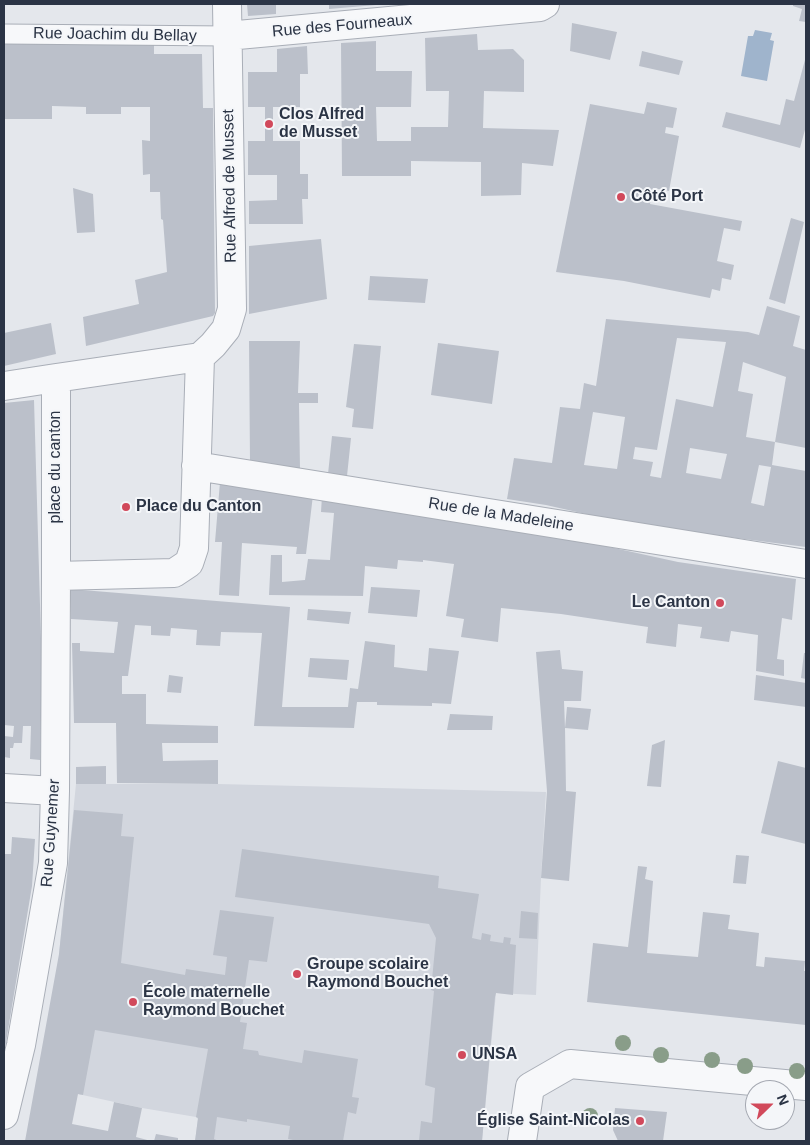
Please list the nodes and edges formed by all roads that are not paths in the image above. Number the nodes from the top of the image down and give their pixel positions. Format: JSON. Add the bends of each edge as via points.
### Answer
{"nodes":[{"id":1,"x":227,"y":4,"type":"edge"},
{"id":2,"x":545,"y":4,"type":"edge"},
{"id":3,"x":4,"y":34,"type":"edge"},
{"id":4,"x":227,"y":36,"type":"junction"},
{"id":5,"x":200,"y":357,"type":"junction"},
{"id":6,"x":56,"y":378,"type":"junction"},
{"id":7,"x":4,"y":386,"type":"edge"},
{"id":8,"x":196,"y":466,"type":"junction"},
{"id":9,"x":806,"y":564,"type":"edge"},
{"id":10,"x":56,"y":576,"type":"junction"},
{"id":11,"x":4,"y":788,"type":"edge"},
{"id":12,"x":55,"y":791,"type":"junction"},
{"id":13,"x":806,"y":1086,"type":"edge"},
{"id":14,"x":4,"y":1115,"type":"edge"},
{"id":15,"x":522,"y":1141,"type":"edge"}],
"edges":[{"from":1,"to":4,"type":"street","name":"Rue Alfred de Musset"},
{"from":2,"to":4,"type":"street","name":"Rue des Fourneaux","via":[[540,8]]},
{"from":3,"to":4,"type":"lane","name":"Rue Joachim du Bellay"},
{"from":4,"to":5,"type":"street","name":"Rue Alfred de Musset","via":[[232,309],[226,329]]},
{"from":5,"to":6,"type":"street"},
{"from":5,"to":8,"type":"street"},
{"from":6,"to":7,"type":"street"},
{"from":6,"to":10,"type":"street","name":"place du canton"},
{"from":8,"to":9,"type":"street","name":"Rue de la Madeleine"},
{"from":8,"to":10,"type":"street","via":[[194,548],[189,563],[174,573]]},
{"from":10,"to":12,"type":"street","name":"Rue Guynemer"},
{"from":11,"to":12,"type":"street"},
{"from":12,"to":14,"type":"street","name":"Rue Guynemer","via":[[53,863],[21,1045]]},
{"from":13,"to":15,"type":"street","via":[[570,1064],[530,1087]]}]}
